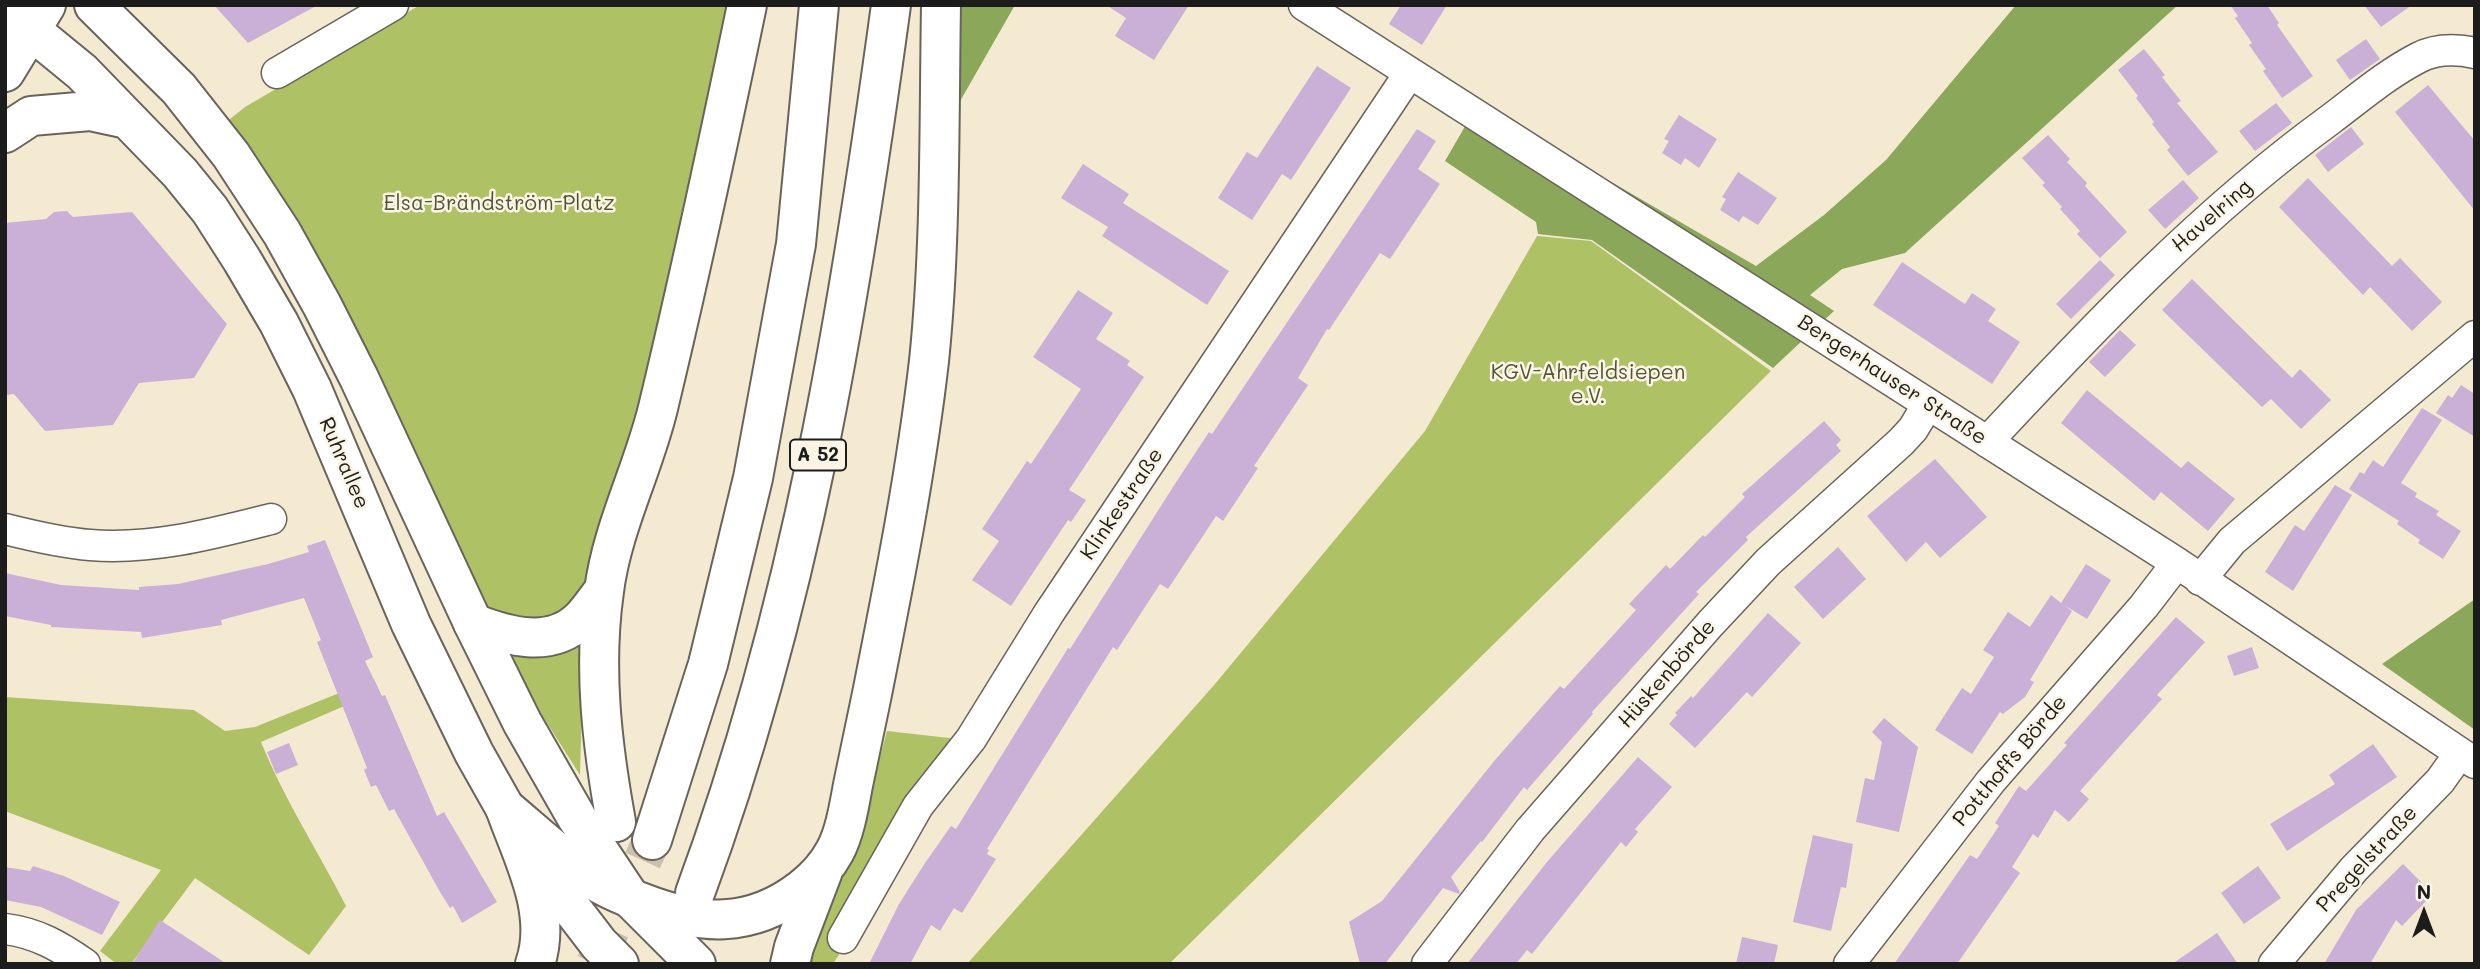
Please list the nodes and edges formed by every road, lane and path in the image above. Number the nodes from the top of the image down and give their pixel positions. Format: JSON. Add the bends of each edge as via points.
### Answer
{"nodes":[{"id":1,"x":94,"y":5,"type":"edge"},
{"id":2,"x":393,"y":5,"type":"edge"},
{"id":3,"x":747,"y":5,"type":"edge"},
{"id":4,"x":819,"y":5,"type":"edge"},
{"id":5,"x":891,"y":5,"type":"edge"},
{"id":6,"x":941,"y":5,"type":"edge"},
{"id":7,"x":1304,"y":5,"type":"edge"},
{"id":8,"x":27,"y":15,"type":"edge"},
{"id":9,"x":126,"y":22,"type":"edge"},
{"id":10,"x":2475,"y":53,"type":"edge"},
{"id":11,"x":5,"y":72,"type":"edge"},
{"id":12,"x":277,"y":73,"type":"dead end"},
{"id":13,"x":1409,"y":74,"type":"junction"},
{"id":14,"x":127,"y":119,"type":"junction"},
{"id":15,"x":5,"y":133,"type":"edge"},
{"id":16,"x":2475,"y":336,"type":"edge"},
{"id":17,"x":1928,"y":404,"type":"junction"},
{"id":18,"x":1987,"y":442,"type":"junction"},
{"id":19,"x":271,"y":519,"type":"dead end"},
{"id":20,"x":5,"y":529,"type":"edge"},
{"id":21,"x":2189,"y":572,"type":"junction"},
{"id":22,"x":604,"y":590,"type":"junction"},
{"id":23,"x":473,"y":622,"type":"junction"},
{"id":24,"x":2467,"y":758,"type":"edge"},
{"id":25,"x":505,"y":808,"type":"junction"},
{"id":26,"x":652,"y":840,"type":"tunnel mouth"},
{"id":27,"x":825,"y":866,"type":"junction"},
{"id":28,"x":695,"y":893,"type":"dead end"},
{"id":29,"x":631,"y":899,"type":"junction"},
{"id":30,"x":5,"y":929,"type":"edge"},
{"id":31,"x":843,"y":939,"type":"dead end"},
{"id":32,"x":85,"y":964,"type":"edge"},
{"id":33,"x":535,"y":964,"type":"edge"},
{"id":34,"x":620,"y":964,"type":"edge"},
{"id":35,"x":641,"y":964,"type":"edge"},
{"id":36,"x":696,"y":964,"type":"edge"},
{"id":37,"x":790,"y":964,"type":"edge"},
{"id":38,"x":1427,"y":964,"type":"edge"},
{"id":39,"x":1849,"y":964,"type":"edge"},
{"id":40,"x":2274,"y":964,"type":"edge"}],
"edges":[{"from":1,"to":9,"type":"main road"},
{"from":2,"to":12,"type":"street"},
{"from":3,"to":22,"type":"main road","via":[[657,411]]},
{"from":4,"to":26,"type":"main road","number":"A 52","via":[[796,244],[752,478],[708,664]]},
{"from":5,"to":28,"type":"main road","number":"A 52","via":[[853,269],[810,495],[755,715]]},
{"from":6,"to":27,"type":"main road","via":[[934,280],[919,440],[849,804],[839,842]]},
{"from":7,"to":13,"type":"street","name":"Bergerhauser Straße"},
{"from":8,"to":11,"type":"main road"},
{"from":8,"to":14,"type":"main road","name":"Ruhrallee"},
{"from":9,"to":23,"type":"main road","via":[[231,155],[282,233],[359,378]]},
{"from":10,"to":18,"type":"street","name":"Havelring","via":[[2444,50],[2420,57],[2292,147],[2121,300]]},
{"from":13,"to":17,"type":"street","name":"Bergerhauser Straße"},
{"from":13,"to":31,"type":"street","name":"Klinkestraße","via":[[1049,613],[971,739],[918,806]]},
{"from":14,"to":15,"type":"main road","via":[[90,111],[31,116]]},
{"from":14,"to":25,"type":"main road","name":"Ruhrallee","via":[[210,210],[279,323],[328,424],[423,649]]},
{"from":16,"to":21,"type":"street"},
{"from":17,"to":18,"type":"street","name":"Bergerhauser Straße"},
{"from":17,"to":38,"type":"street","name":"Hüskenbörde","via":[[1901,442],[1768,562],[1710,624],[1530,830]]},
{"from":18,"to":21,"type":"street","name":"Bergerhauser Straße"},
{"from":19,"to":20,"type":"street","via":[[145,545],[91,545]]},
{"from":21,"to":24,"type":"street","name":"Bergerhauser Straße"},
{"from":21,"to":39,"type":"street","name":"Potthoffs Börde","via":[[2144,606],[1991,781]]},
{"from":22,"to":23,"type":"main road","via":[[579,620],[545,639],[500,633]]},
{"from":22,"to":29,"type":"main road","via":[[599,710]]},
{"from":23,"to":29,"type":"main road","via":[[522,722],[577,818]]},
{"from":24,"to":40,"type":"street","name":"Pregelstraße","via":[[2354,869]]},
{"from":25,"to":29,"type":"main road","via":[[581,871]]},
{"from":25,"to":33,"type":"main road","via":[[537,898],[540,915]]},
{"from":25,"to":34,"type":"main road","name":"Ruhrallee","via":[[576,915]]},
{"from":27,"to":29,"type":"main road","via":[[803,888],[775,905],[732,918],[688,918]]},
{"from":27,"to":37,"type":"main road"},
{"from":29,"to":35,"type":"main road"},
{"from":29,"to":36,"type":"main road"},
{"from":30,"to":32,"type":"street","via":[[41,937]]}]}
